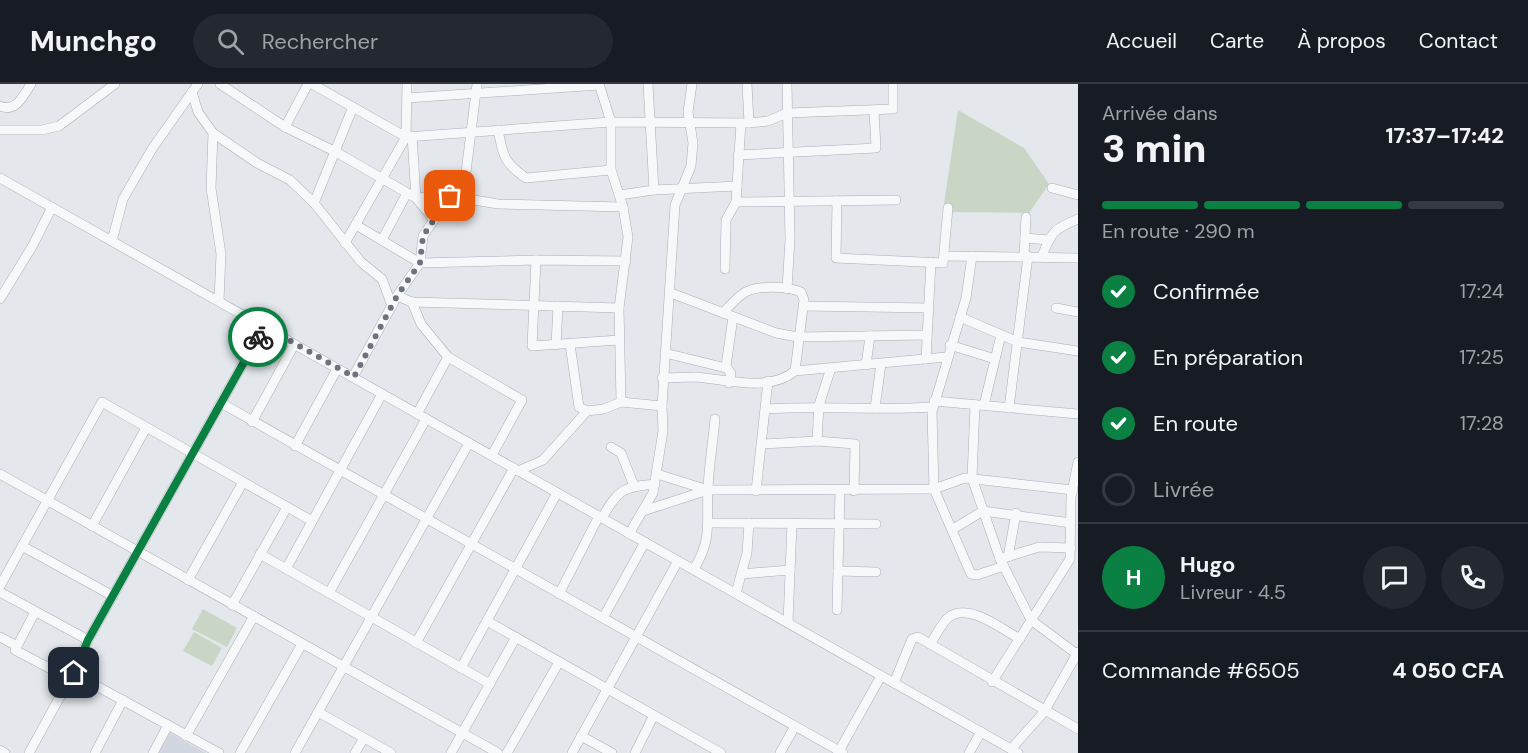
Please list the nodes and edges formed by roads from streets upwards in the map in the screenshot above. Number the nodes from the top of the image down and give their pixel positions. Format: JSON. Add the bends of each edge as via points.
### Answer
{"nodes":[{"id":1,"x":31,"y":84,"type":"edge"},
{"id":2,"x":115,"y":84,"type":"edge"},
{"id":3,"x":220,"y":84,"type":"edge"},
{"id":4,"x":310,"y":84,"type":"edge"},
{"id":5,"x":407,"y":84,"type":"edge"},
{"id":6,"x":648,"y":84,"type":"edge"},
{"id":7,"x":692,"y":84,"type":"edge"},
{"id":8,"x":747,"y":84,"type":"edge"},
{"id":9,"x":787,"y":84,"type":"edge"},
{"id":10,"x":893,"y":84,"type":"edge"},
{"id":11,"x":599,"y":85,"type":"edge"},
{"id":12,"x":195,"y":88,"type":"edge"},
{"id":13,"x":476,"y":89,"type":"edge"},
{"id":14,"x":407,"y":98,"type":"junction"},
{"id":15,"x":0,"y":106,"type":"edge"},
{"id":16,"x":352,"y":107,"type":"junction"},
{"id":17,"x":874,"y":110,"type":"junction"},
{"id":18,"x":787,"y":113,"type":"junction"},
{"id":19,"x":651,"y":121,"type":"junction"},
{"id":20,"x":691,"y":121,"type":"junction"},
{"id":21,"x":611,"y":122,"type":"junction"},
{"id":22,"x":745,"y":123,"type":"junction"},
{"id":23,"x":285,"y":127,"type":"junction"},
{"id":24,"x":0,"y":130,"type":"edge"},
{"id":25,"x":498,"y":130,"type":"junction"},
{"id":26,"x":472,"y":132,"type":"junction"},
{"id":27,"x":213,"y":133,"type":"junction"},
{"id":28,"x":409,"y":137,"type":"junction"},
{"id":29,"x":788,"y":151,"type":"junction"},
{"id":30,"x":336,"y":152,"type":"junction"},
{"id":31,"x":738,"y":155,"type":"junction"},
{"id":32,"x":611,"y":170,"type":"junction"},
{"id":33,"x":0,"y":178,"type":"edge"},
{"id":34,"x":383,"y":178,"type":"junction"},
{"id":35,"x":737,"y":186,"type":"junction"},
{"id":36,"x":1052,"y":188,"type":"dead end"},
{"id":37,"x":682,"y":189,"type":"junction"},
{"id":38,"x":654,"y":190,"type":"junction"},
{"id":39,"x":412,"y":195,"type":"junction"},
{"id":40,"x":619,"y":195,"type":"junction"},
{"id":41,"x":1078,"y":195,"type":"edge"},
{"id":42,"x":450,"y":196,"type":"junction"},
{"id":43,"x":896,"y":200,"type":"dead end"},
{"id":44,"x":789,"y":201,"type":"junction"},
{"id":45,"x":837,"y":201,"type":"junction"},
{"id":46,"x":736,"y":202,"type":"junction"},
{"id":47,"x":314,"y":204,"type":"junction"},
{"id":48,"x":52,"y":207,"type":"junction"},
{"id":49,"x":623,"y":207,"type":"junction"},
{"id":50,"x":948,"y":208,"type":"dead end"},
{"id":51,"x":1026,"y":217,"type":"dead end"},
{"id":52,"x":1078,"y":219,"type":"edge"},
{"id":53,"x":434,"y":220,"type":"junction"},
{"id":54,"x":356,"y":225,"type":"junction"},
{"id":55,"x":1025,"y":238,"type":"junction"},
{"id":56,"x":382,"y":240,"type":"junction"},
{"id":57,"x":1048,"y":240,"type":"junction"},
{"id":58,"x":112,"y":241,"type":"junction"},
{"id":59,"x":345,"y":243,"type":"junction"},
{"id":60,"x":944,"y":256,"type":"junction"},
{"id":61,"x":972,"y":256,"type":"junction"},
{"id":62,"x":1026,"y":256,"type":"junction"},
{"id":63,"x":1042,"y":256,"type":"junction"},
{"id":64,"x":1078,"y":258,"type":"edge"},
{"id":65,"x":536,"y":260,"type":"junction"},
{"id":66,"x":626,"y":261,"type":"junction"},
{"id":67,"x":931,"y":262,"type":"junction"},
{"id":68,"x":420,"y":263,"type":"junction"},
{"id":69,"x":725,"y":269,"type":"dead end"},
{"id":70,"x":787,"y":289,"type":"junction"},
{"id":71,"x":671,"y":293,"type":"junction"},
{"id":72,"x":397,"y":296,"type":"junction"},
{"id":73,"x":0,"y":299,"type":"edge"},
{"id":74,"x":219,"y":301,"type":"junction"},
{"id":75,"x":412,"y":302,"type":"junction"},
{"id":76,"x":533,"y":305,"type":"junction"},
{"id":77,"x":392,"y":306,"type":"junction"},
{"id":78,"x":558,"y":306,"type":"junction"},
{"id":79,"x":804,"y":306,"type":"junction"},
{"id":80,"x":619,"y":308,"type":"junction"},
{"id":81,"x":929,"y":308,"type":"junction"},
{"id":82,"x":1056,"y":308,"type":"dead end"},
{"id":83,"x":1078,"y":312,"type":"edge"},
{"id":84,"x":723,"y":313,"type":"junction"},
{"id":85,"x":733,"y":317,"type":"junction"},
{"id":86,"x":960,"y":317,"type":"junction"},
{"id":87,"x":264,"y":326,"type":"junction"},
{"id":88,"x":927,"y":335,"type":"junction"},
{"id":89,"x":1001,"y":335,"type":"junction"},
{"id":90,"x":870,"y":336,"type":"junction"},
{"id":91,"x":798,"y":337,"type":"junction"},
{"id":92,"x":619,"y":340,"type":"junction"},
{"id":93,"x":1018,"y":342,"type":"junction"},
{"id":94,"x":570,"y":344,"type":"junction"},
{"id":95,"x":294,"y":345,"type":"junction"},
{"id":96,"x":556,"y":345,"type":"junction"},
{"id":97,"x":950,"y":345,"type":"junction"},
{"id":98,"x":1078,"y":351,"type":"edge"},
{"id":99,"x":665,"y":353,"type":"junction"},
{"id":100,"x":448,"y":357,"type":"junction"},
{"id":101,"x":946,"y":357,"type":"junction"},
{"id":102,"x":926,"y":359,"type":"junction"},
{"id":103,"x":995,"y":359,"type":"junction"},
{"id":104,"x":881,"y":364,"type":"junction"},
{"id":105,"x":866,"y":365,"type":"junction"},
{"id":106,"x":726,"y":368,"type":"junction"},
{"id":107,"x":831,"y":368,"type":"junction"},
{"id":108,"x":337,"y":369,"type":"junction"},
{"id":109,"x":795,"y":371,"type":"junction"},
{"id":110,"x":354,"y":377,"type":"junction"},
{"id":111,"x":662,"y":378,"type":"junction"},
{"id":112,"x":768,"y":381,"type":"junction"},
{"id":113,"x":729,"y":383,"type":"junction"},
{"id":114,"x":382,"y":394,"type":"junction"},
{"id":115,"x":621,"y":402,"type":"junction"},
{"id":116,"x":221,"y":403,"type":"junction"},
{"id":117,"x":934,"y":404,"type":"junction"},
{"id":118,"x":819,"y":405,"type":"junction"},
{"id":119,"x":980,"y":405,"type":"junction"},
{"id":120,"x":662,"y":406,"type":"junction"},
{"id":121,"x":875,"y":408,"type":"junction"},
{"id":122,"x":1009,"y":408,"type":"junction"},
{"id":123,"x":766,"y":409,"type":"junction"},
{"id":124,"x":587,"y":411,"type":"junction"},
{"id":125,"x":1078,"y":414,"type":"edge"},
{"id":126,"x":422,"y":416,"type":"junction"},
{"id":127,"x":715,"y":418,"type":"dead end"},
{"id":128,"x":252,"y":422,"type":"junction"},
{"id":129,"x":146,"y":428,"type":"junction"},
{"id":130,"x":817,"y":441,"type":"junction"},
{"id":131,"x":469,"y":443,"type":"junction"},
{"id":132,"x":763,"y":444,"type":"junction"},
{"id":133,"x":295,"y":446,"type":"junction"},
{"id":134,"x":611,"y":447,"type":"dead end"},
{"id":135,"x":193,"y":453,"type":"junction"},
{"id":136,"x":492,"y":455,"type":"junction"},
{"id":137,"x":1078,"y":462,"type":"edge"},
{"id":138,"x":516,"y":470,"type":"junction"},
{"id":139,"x":340,"y":471,"type":"junction"},
{"id":140,"x":0,"y":474,"type":"edge"},
{"id":141,"x":657,"y":474,"type":"junction"},
{"id":142,"x":972,"y":478,"type":"junction"},
{"id":143,"x":243,"y":482,"type":"junction"},
{"id":144,"x":655,"y":484,"type":"junction"},
{"id":145,"x":634,"y":486,"type":"junction"},
{"id":146,"x":934,"y":489,"type":"junction"},
{"id":147,"x":708,"y":490,"type":"junction"},
{"id":148,"x":756,"y":491,"type":"junction"},
{"id":149,"x":840,"y":491,"type":"junction"},
{"id":150,"x":854,"y":491,"type":"junction"},
{"id":151,"x":557,"y":493,"type":"junction"},
{"id":152,"x":383,"y":495,"type":"junction"},
{"id":153,"x":1074,"y":496,"type":"edge"},
{"id":154,"x":47,"y":500,"type":"junction"},
{"id":155,"x":287,"y":507,"type":"junction"},
{"id":156,"x":983,"y":511,"type":"junction"},
{"id":157,"x":642,"y":512,"type":"junction"},
{"id":158,"x":1016,"y":513,"type":"junction"},
{"id":159,"x":601,"y":517,"type":"junction"},
{"id":160,"x":426,"y":519,"type":"junction"},
{"id":161,"x":312,"y":521,"type":"junction"},
{"id":162,"x":710,"y":523,"type":"junction"},
{"id":163,"x":749,"y":523,"type":"junction"},
{"id":164,"x":792,"y":523,"type":"junction"},
{"id":165,"x":1071,"y":523,"type":"junction"},
{"id":166,"x":839,"y":524,"type":"junction"},
{"id":167,"x":876,"y":524,"type":"dead end"},
{"id":168,"x":92,"y":526,"type":"junction"},
{"id":169,"x":953,"y":529,"type":"junction"},
{"id":170,"x":629,"y":534,"type":"junction"},
{"id":171,"x":645,"y":542,"type":"junction"},
{"id":172,"x":471,"y":545,"type":"junction"},
{"id":173,"x":22,"y":546,"type":"junction"},
{"id":174,"x":1071,"y":548,"type":"junction"},
{"id":175,"x":138,"y":550,"type":"junction"},
{"id":176,"x":260,"y":554,"type":"junction"},
{"id":177,"x":678,"y":561,"type":"junction"},
{"id":178,"x":1004,"y":561,"type":"junction"},
{"id":179,"x":286,"y":569,"type":"junction"},
{"id":180,"x":515,"y":569,"type":"junction"},
{"id":181,"x":694,"y":569,"type":"junction"},
{"id":182,"x":790,"y":570,"type":"junction"},
{"id":183,"x":838,"y":571,"type":"junction"},
{"id":184,"x":876,"y":572,"type":"dead end"},
{"id":185,"x":741,"y":574,"type":"junction"},
{"id":186,"x":188,"y":580,"type":"junction"},
{"id":187,"x":0,"y":586,"type":"edge"},
{"id":188,"x":0,"y":592,"type":"edge"},
{"id":189,"x":329,"y":593,"type":"junction"},
{"id":190,"x":736,"y":593,"type":"junction"},
{"id":191,"x":559,"y":594,"type":"junction"},
{"id":192,"x":113,"y":596,"type":"junction"},
{"id":193,"x":232,"y":604,"type":"junction"},
{"id":194,"x":837,"y":610,"type":"dead end"},
{"id":195,"x":35,"y":612,"type":"junction"},
{"id":196,"x":254,"y":616,"type":"junction"},
{"id":197,"x":372,"y":616,"type":"junction"},
{"id":198,"x":603,"y":618,"type":"junction"},
{"id":199,"x":1031,"y":620,"type":"junction"},
{"id":200,"x":486,"y":621,"type":"junction"},
{"id":201,"x":788,"y":623,"type":"junction"},
{"id":202,"x":0,"y":637,"type":"edge"},
{"id":203,"x":636,"y":637,"type":"junction"},
{"id":204,"x":516,"y":638,"type":"junction"},
{"id":205,"x":1020,"y":639,"type":"junction"},
{"id":206,"x":88,"y":640,"type":"junction"},
{"id":207,"x":416,"y":643,"type":"junction"},
{"id":208,"x":303,"y":644,"type":"junction"},
{"id":209,"x":930,"y":644,"type":"junction"},
{"id":210,"x":17,"y":646,"type":"junction"},
{"id":211,"x":1078,"y":654,"type":"edge"},
{"id":212,"x":559,"y":662,"type":"junction"},
{"id":213,"x":343,"y":667,"type":"junction"},
{"id":214,"x":461,"y":668,"type":"junction"},
{"id":215,"x":881,"y":675,"type":"junction"},
{"id":216,"x":72,"y":676,"type":"junction"},
{"id":217,"x":993,"y":682,"type":"junction"},
{"id":218,"x":894,"y":683,"type":"junction"},
{"id":219,"x":490,"y":684,"type":"junction"},
{"id":220,"x":607,"y":689,"type":"junction"},
{"id":221,"x":123,"y":700,"type":"junction"},
{"id":222,"x":318,"y":712,"type":"junction"},
{"id":223,"x":1044,"y":712,"type":"junction"},
{"id":224,"x":654,"y":715,"type":"junction"},
{"id":225,"x":168,"y":725,"type":"junction"},
{"id":226,"x":795,"y":726,"type":"junction"},
{"id":227,"x":1078,"y":729,"type":"edge"},
{"id":228,"x":981,"y":732,"type":"junction"},
{"id":229,"x":462,"y":733,"type":"junction"},
{"id":230,"x":186,"y":736,"type":"junction"},
{"id":231,"x":581,"y":736,"type":"junction"},
{"id":232,"x":364,"y":738,"type":"junction"},
{"id":233,"x":0,"y":750,"type":"edge"},
{"id":234,"x":1014,"y":751,"type":"edge"},
{"id":235,"x":840,"y":752,"type":"edge"},
{"id":236,"x":5,"y":753,"type":"edge"},
{"id":237,"x":29,"y":753,"type":"edge"},
{"id":238,"x":95,"y":753,"type":"edge"},
{"id":239,"x":153,"y":753,"type":"edge"},
{"id":240,"x":219,"y":753,"type":"edge"},
{"id":241,"x":240,"y":753,"type":"edge"},
{"id":242,"x":295,"y":753,"type":"edge"},
{"id":243,"x":355,"y":753,"type":"edge"},
{"id":244,"x":391,"y":753,"type":"edge"},
{"id":245,"x":451,"y":753,"type":"edge"},
{"id":246,"x":498,"y":753,"type":"edge"},
{"id":247,"x":507,"y":753,"type":"edge"},
{"id":248,"x":572,"y":753,"type":"edge"},
{"id":249,"x":612,"y":753,"type":"edge"},
{"id":250,"x":635,"y":753,"type":"edge"},
{"id":251,"x":721,"y":753,"type":"edge"},
{"id":252,"x":780,"y":753,"type":"edge"},
{"id":253,"x":969,"y":753,"type":"edge"}],
"edges":[{"from":1,"to":15,"type":"street","via":[[16,106]]},
{"from":2,"to":24,"type":"street","via":[[59,126]]},
{"from":3,"to":23,"type":"street"},
{"from":4,"to":16,"type":"street"},
{"from":4,"to":23,"type":"street"},
{"from":5,"to":14,"type":"street"},
{"from":6,"to":19,"type":"street"},
{"from":7,"to":20,"type":"street","via":[[688,112]]},
{"from":8,"to":22,"type":"street"},
{"from":9,"to":18,"type":"street"},
{"from":10,"to":17,"type":"street","via":[[893,109]]},
{"from":11,"to":13,"type":"street"},
{"from":11,"to":21,"type":"street"},
{"from":12,"to":27,"type":"street","via":[[198,112]]},
{"from":12,"to":58,"type":"street","via":[[123,199]]},
{"from":13,"to":14,"type":"street"},
{"from":13,"to":26,"type":"street"},
{"from":14,"to":28,"type":"street"},
{"from":16,"to":28,"type":"street"},
{"from":16,"to":30,"type":"street"},
{"from":17,"to":18,"type":"street"},
{"from":17,"to":29,"type":"street","via":[[876,148]]},
{"from":18,"to":22,"type":"street","via":[[768,121]]},
{"from":18,"to":29,"type":"street"},
{"from":19,"to":20,"type":"street"},
{"from":19,"to":21,"type":"street"},
{"from":19,"to":38,"type":"street"},
{"from":20,"to":22,"type":"street"},
{"from":20,"to":37,"type":"street","via":[[691,166]]},
{"from":21,"to":25,"type":"street"},
{"from":21,"to":32,"type":"street"},
{"from":22,"to":31,"type":"street"},
{"from":23,"to":30,"type":"street"},
{"from":25,"to":26,"type":"street"},
{"from":25,"to":32,"type":"street","via":[[503,158],[526,178]]},
{"from":26,"to":28,"type":"street"},
{"from":26,"to":42,"type":"street","via":[[466,172]]},
{"from":27,"to":47,"type":"street","via":[[290,180]]},
{"from":27,"to":74,"type":"street","via":[[211,188],[221,254]]},
{"from":28,"to":34,"type":"street"},
{"from":28,"to":39,"type":"street"},
{"from":29,"to":31,"type":"street"},
{"from":29,"to":44,"type":"street"},
{"from":30,"to":34,"type":"street"},
{"from":30,"to":47,"type":"street"},
{"from":31,"to":35,"type":"street"},
{"from":32,"to":40,"type":"street"},
{"from":33,"to":48,"type":"street"},
{"from":34,"to":39,"type":"street"},
{"from":34,"to":54,"type":"street"},
{"from":35,"to":37,"type":"street"},
{"from":35,"to":46,"type":"street"},
{"from":36,"to":41,"type":"street"},
{"from":37,"to":38,"type":"street"},
{"from":37,"to":71,"type":"street","via":[[675,205]]},
{"from":38,"to":40,"type":"street"},
{"from":39,"to":42,"type":"street"},
{"from":39,"to":53,"type":"street"},
{"from":39,"to":56,"type":"street"},
{"from":40,"to":49,"type":"street"},
{"from":42,"to":49,"type":"street","via":[[498,204]]},
{"from":42,"to":53,"type":"street"},
{"from":43,"to":45,"type":"street"},
{"from":44,"to":45,"type":"street"},
{"from":44,"to":46,"type":"street"},
{"from":44,"to":70,"type":"street"},
{"from":45,"to":67,"type":"street","via":[[837,258]]},
{"from":46,"to":69,"type":"street","via":[[726,220]]},
{"from":47,"to":59,"type":"street"},
{"from":48,"to":58,"type":"street"},
{"from":48,"to":73,"type":"street"},
{"from":49,"to":66,"type":"street","via":[[628,237]]},
{"from":50,"to":60,"type":"street"},
{"from":51,"to":55,"type":"street"},
{"from":52,"to":57,"type":"street","via":[[1061,225]]},
{"from":53,"to":68,"type":"street","via":[[423,236]]},
{"from":54,"to":56,"type":"street"},
{"from":54,"to":59,"type":"street"},
{"from":55,"to":57,"type":"street"},
{"from":55,"to":62,"type":"street"},
{"from":56,"to":68,"type":"street"},
{"from":57,"to":63,"type":"street"},
{"from":58,"to":74,"type":"street"},
{"from":59,"to":77,"type":"street","via":[[382,279]]},
{"from":60,"to":61,"type":"street"},
{"from":60,"to":67,"type":"street","via":[[943,263]]},
{"from":61,"to":62,"type":"street"},
{"from":61,"to":86,"type":"street"},
{"from":62,"to":63,"type":"street"},
{"from":62,"to":93,"type":"street"},
{"from":63,"to":64,"type":"street"},
{"from":65,"to":66,"type":"street"},
{"from":65,"to":68,"type":"street"},
{"from":65,"to":76,"type":"street"},
{"from":66,"to":80,"type":"street"},
{"from":67,"to":81,"type":"street"},
{"from":68,"to":72,"type":"street"},
{"from":70,"to":79,"type":"street","via":[[801,292]]},
{"from":70,"to":84,"type":"street","via":[[745,292]]},
{"from":71,"to":84,"type":"street"},
{"from":71,"to":99,"type":"street"},
{"from":72,"to":75,"type":"street"},
{"from":72,"to":77,"type":"street"},
{"from":74,"to":87,"type":"street"},
{"from":75,"to":76,"type":"street"},
{"from":75,"to":100,"type":"street","via":[[421,324]]},
{"from":76,"to":78,"type":"street"},
{"from":76,"to":96,"type":"street","via":[[532,346]]},
{"from":77,"to":110,"type":"street"},
{"from":78,"to":80,"type":"street"},
{"from":78,"to":96,"type":"street"},
{"from":79,"to":81,"type":"street"},
{"from":79,"to":91,"type":"street"},
{"from":80,"to":92,"type":"street"},
{"from":81,"to":88,"type":"street"},
{"from":82,"to":83,"type":"street"},
{"from":84,"to":85,"type":"street"},
{"from":85,"to":91,"type":"street"},
{"from":85,"to":106,"type":"street"},
{"from":86,"to":89,"type":"street"},
{"from":86,"to":97,"type":"street"},
{"from":87,"to":95,"type":"street"},
{"from":87,"to":116,"type":"street"},
{"from":88,"to":90,"type":"street"},
{"from":88,"to":102,"type":"street"},
{"from":89,"to":93,"type":"street"},
{"from":89,"to":103,"type":"street"},
{"from":90,"to":91,"type":"street"},
{"from":90,"to":105,"type":"street"},
{"from":91,"to":109,"type":"street"},
{"from":92,"to":94,"type":"street"},
{"from":92,"to":115,"type":"street"},
{"from":93,"to":98,"type":"street"},
{"from":93,"to":122,"type":"street"},
{"from":94,"to":96,"type":"street"},
{"from":94,"to":124,"type":"street","via":[[579,407]]},
{"from":95,"to":108,"type":"street"},
{"from":95,"to":128,"type":"street"},
{"from":97,"to":101,"type":"street"},
{"from":97,"to":103,"type":"street"},
{"from":99,"to":106,"type":"street"},
{"from":99,"to":111,"type":"street"},
{"from":100,"to":126,"type":"street"},
{"from":100,"to":136,"type":"street","via":[[522,400]]},
{"from":101,"to":102,"type":"street"},
{"from":101,"to":117,"type":"street"},
{"from":102,"to":104,"type":"street"},
{"from":103,"to":119,"type":"street"},
{"from":104,"to":105,"type":"street"},
{"from":104,"to":121,"type":"street"},
{"from":105,"to":107,"type":"street"},
{"from":106,"to":113,"type":"street","via":[[731,374]]},
{"from":107,"to":109,"type":"street"},
{"from":107,"to":118,"type":"street"},
{"from":108,"to":110,"type":"street"},
{"from":108,"to":133,"type":"street"},
{"from":109,"to":112,"type":"street","via":[[779,381]]},
{"from":110,"to":114,"type":"street"},
{"from":111,"to":113,"type":"street","via":[[695,377]]},
{"from":111,"to":120,"type":"street"},
{"from":112,"to":113,"type":"street"},
{"from":112,"to":123,"type":"street"},
{"from":114,"to":126,"type":"street"},
{"from":114,"to":139,"type":"street"},
{"from":115,"to":120,"type":"street"},
{"from":115,"to":124,"type":"street"},
{"from":116,"to":128,"type":"street"},
{"from":116,"to":135,"type":"street"},
{"from":117,"to":119,"type":"street"},
{"from":117,"to":121,"type":"street"},
{"from":117,"to":146,"type":"street"},
{"from":118,"to":121,"type":"street"},
{"from":118,"to":123,"type":"street"},
{"from":118,"to":130,"type":"street"},
{"from":119,"to":122,"type":"street"},
{"from":119,"to":142,"type":"street"},
{"from":120,"to":141,"type":"street"},
{"from":122,"to":125,"type":"street"},
{"from":123,"to":132,"type":"street"},
{"from":124,"to":138,"type":"street","via":[[543,460]]},
{"from":126,"to":131,"type":"street"},
{"from":126,"to":152,"type":"street"},
{"from":127,"to":147,"type":"street"},
{"from":128,"to":133,"type":"street"},
{"from":129,"to":135,"type":"street"},
{"from":129,"to":154,"type":"street","via":[[102,402]]},
{"from":129,"to":168,"type":"street"},
{"from":130,"to":132,"type":"street"},
{"from":130,"to":150,"type":"street","via":[[855,444]]},
{"from":131,"to":136,"type":"street"},
{"from":131,"to":160,"type":"street"},
{"from":132,"to":148,"type":"street"},
{"from":133,"to":139,"type":"street"},
{"from":134,"to":145,"type":"street","via":[[621,453]]},
{"from":135,"to":143,"type":"street"},
{"from":135,"to":175,"type":"street"},
{"from":136,"to":138,"type":"street"},
{"from":137,"to":153,"type":"street"},
{"from":138,"to":151,"type":"street"},
{"from":138,"to":172,"type":"street"},
{"from":139,"to":152,"type":"street"},
{"from":139,"to":161,"type":"street"},
{"from":140,"to":154,"type":"street"},
{"from":141,"to":144,"type":"street"},
{"from":141,"to":147,"type":"street"},
{"from":142,"to":146,"type":"street"},
{"from":142,"to":153,"type":"street"},
{"from":142,"to":156,"type":"street"},
{"from":143,"to":155,"type":"street"},
{"from":143,"to":186,"type":"street"},
{"from":144,"to":145,"type":"street"},
{"from":144,"to":157,"type":"street"},
{"from":145,"to":159,"type":"street","via":[[615,496]]},
{"from":146,"to":150,"type":"street"},
{"from":146,"to":169,"type":"street"},
{"from":147,"to":148,"type":"street"},
{"from":147,"to":157,"type":"street"},
{"from":147,"to":162,"type":"street"},
{"from":148,"to":149,"type":"street"},
{"from":149,"to":150,"type":"street"},
{"from":149,"to":166,"type":"street"},
{"from":151,"to":159,"type":"street"},
{"from":151,"to":180,"type":"street"},
{"from":152,"to":160,"type":"street"},
{"from":152,"to":189,"type":"street"},
{"from":153,"to":165,"type":"street"},
{"from":154,"to":168,"type":"street"},
{"from":154,"to":173,"type":"street"},
{"from":155,"to":161,"type":"street"},
{"from":155,"to":176,"type":"street"},
{"from":156,"to":158,"type":"street"},
{"from":156,"to":169,"type":"street"},
{"from":156,"to":178,"type":"street"},
{"from":157,"to":170,"type":"street"},
{"from":158,"to":165,"type":"street"},
{"from":158,"to":178,"type":"street"},
{"from":159,"to":170,"type":"street"},
{"from":159,"to":191,"type":"street"},
{"from":160,"to":172,"type":"street"},
{"from":160,"to":197,"type":"street"},
{"from":161,"to":179,"type":"street"},
{"from":162,"to":163,"type":"street"},
{"from":162,"to":181,"type":"street","via":[[706,548]]},
{"from":163,"to":164,"type":"street"},
{"from":163,"to":185,"type":"street"},
{"from":164,"to":166,"type":"street"},
{"from":164,"to":182,"type":"street"},
{"from":165,"to":174,"type":"street"},
{"from":166,"to":167,"type":"street"},
{"from":166,"to":183,"type":"street"},
{"from":168,"to":175,"type":"street"},
{"from":169,"to":178,"type":"street","via":[[971,574],[978,575]]},
{"from":170,"to":171,"type":"street"},
{"from":171,"to":177,"type":"street"},
{"from":171,"to":198,"type":"street"},
{"from":172,"to":180,"type":"street"},
{"from":172,"to":207,"type":"street"},
{"from":173,"to":187,"type":"street"},
{"from":173,"to":192,"type":"street"},
{"from":174,"to":178,"type":"street","via":[[1039,547]]},
{"from":174,"to":199,"type":"street","via":[[1066,569]]},
{"from":175,"to":186,"type":"street"},
{"from":175,"to":192,"type":"street"},
{"from":176,"to":179,"type":"street"},
{"from":176,"to":193,"type":"street"},
{"from":177,"to":181,"type":"street"},
{"from":177,"to":203,"type":"street"},
{"from":178,"to":199,"type":"street"},
{"from":179,"to":189,"type":"street"},
{"from":180,"to":191,"type":"street"},
{"from":180,"to":200,"type":"street"},
{"from":181,"to":190,"type":"street"},
{"from":182,"to":185,"type":"street"},
{"from":182,"to":201,"type":"street"},
{"from":183,"to":184,"type":"street"},
{"from":183,"to":194,"type":"street"},
{"from":185,"to":190,"type":"street"},
{"from":186,"to":193,"type":"street"},
{"from":188,"to":195,"type":"street"},
{"from":189,"to":197,"type":"street"},
{"from":190,"to":201,"type":"street"},
{"from":191,"to":198,"type":"street"},
{"from":192,"to":206,"type":"street"},
{"from":193,"to":196,"type":"street"},
{"from":195,"to":206,"type":"street"},
{"from":195,"to":210,"type":"street"},
{"from":196,"to":208,"type":"street"},
{"from":196,"to":230,"type":"street"},
{"from":197,"to":207,"type":"street"},
{"from":197,"to":213,"type":"street"},
{"from":198,"to":203,"type":"street"},
{"from":199,"to":205,"type":"street"},
{"from":199,"to":211,"type":"street"},
{"from":200,"to":204,"type":"street"},
{"from":200,"to":214,"type":"street"},
{"from":201,"to":215,"type":"street"},
{"from":202,"to":210,"type":"street"},
{"from":203,"to":220,"type":"street"},
{"from":203,"to":226,"type":"street"},
{"from":204,"to":212,"type":"street"},
{"from":204,"to":219,"type":"street"},
{"from":205,"to":209,"type":"street","via":[[967,613],[948,617]]},
{"from":205,"to":217,"type":"street"},
{"from":206,"to":216,"type":"street"},
{"from":207,"to":214,"type":"street"},
{"from":208,"to":213,"type":"street"},
{"from":208,"to":241,"type":"street"},
{"from":209,"to":217,"type":"street"},
{"from":209,"to":218,"type":"street","via":[[918,637],[912,639]]},
{"from":210,"to":216,"type":"street","via":[[15,650]]},
{"from":211,"to":223,"type":"street"},
{"from":212,"to":220,"type":"street"},
{"from":212,"to":247,"type":"street"},
{"from":213,"to":222,"type":"street"},
{"from":213,"to":229,"type":"street"},
{"from":214,"to":219,"type":"street"},
{"from":215,"to":218,"type":"street"},
{"from":215,"to":235,"type":"street"},
{"from":216,"to":221,"type":"street"},
{"from":216,"to":237,"type":"street"},
{"from":217,"to":223,"type":"street"},
{"from":218,"to":228,"type":"street"},
{"from":219,"to":229,"type":"street"},
{"from":220,"to":224,"type":"street"},
{"from":220,"to":231,"type":"street"},
{"from":221,"to":225,"type":"street"},
{"from":221,"to":238,"type":"street"},
{"from":222,"to":232,"type":"street"},
{"from":222,"to":242,"type":"street"},
{"from":223,"to":227,"type":"street"},
{"from":223,"to":234,"type":"street"},
{"from":224,"to":250,"type":"street"},
{"from":224,"to":251,"type":"street"},
{"from":225,"to":230,"type":"street"},
{"from":225,"to":239,"type":"street"},
{"from":226,"to":235,"type":"street"},
{"from":226,"to":252,"type":"street"},
{"from":228,"to":234,"type":"street"},
{"from":228,"to":253,"type":"street"},
{"from":229,"to":245,"type":"street"},
{"from":229,"to":246,"type":"street"},
{"from":230,"to":240,"type":"street"},
{"from":231,"to":248,"type":"street"},
{"from":231,"to":249,"type":"street"},
{"from":232,"to":243,"type":"street"},
{"from":232,"to":244,"type":"street"},
{"from":233,"to":236,"type":"street"}]}
